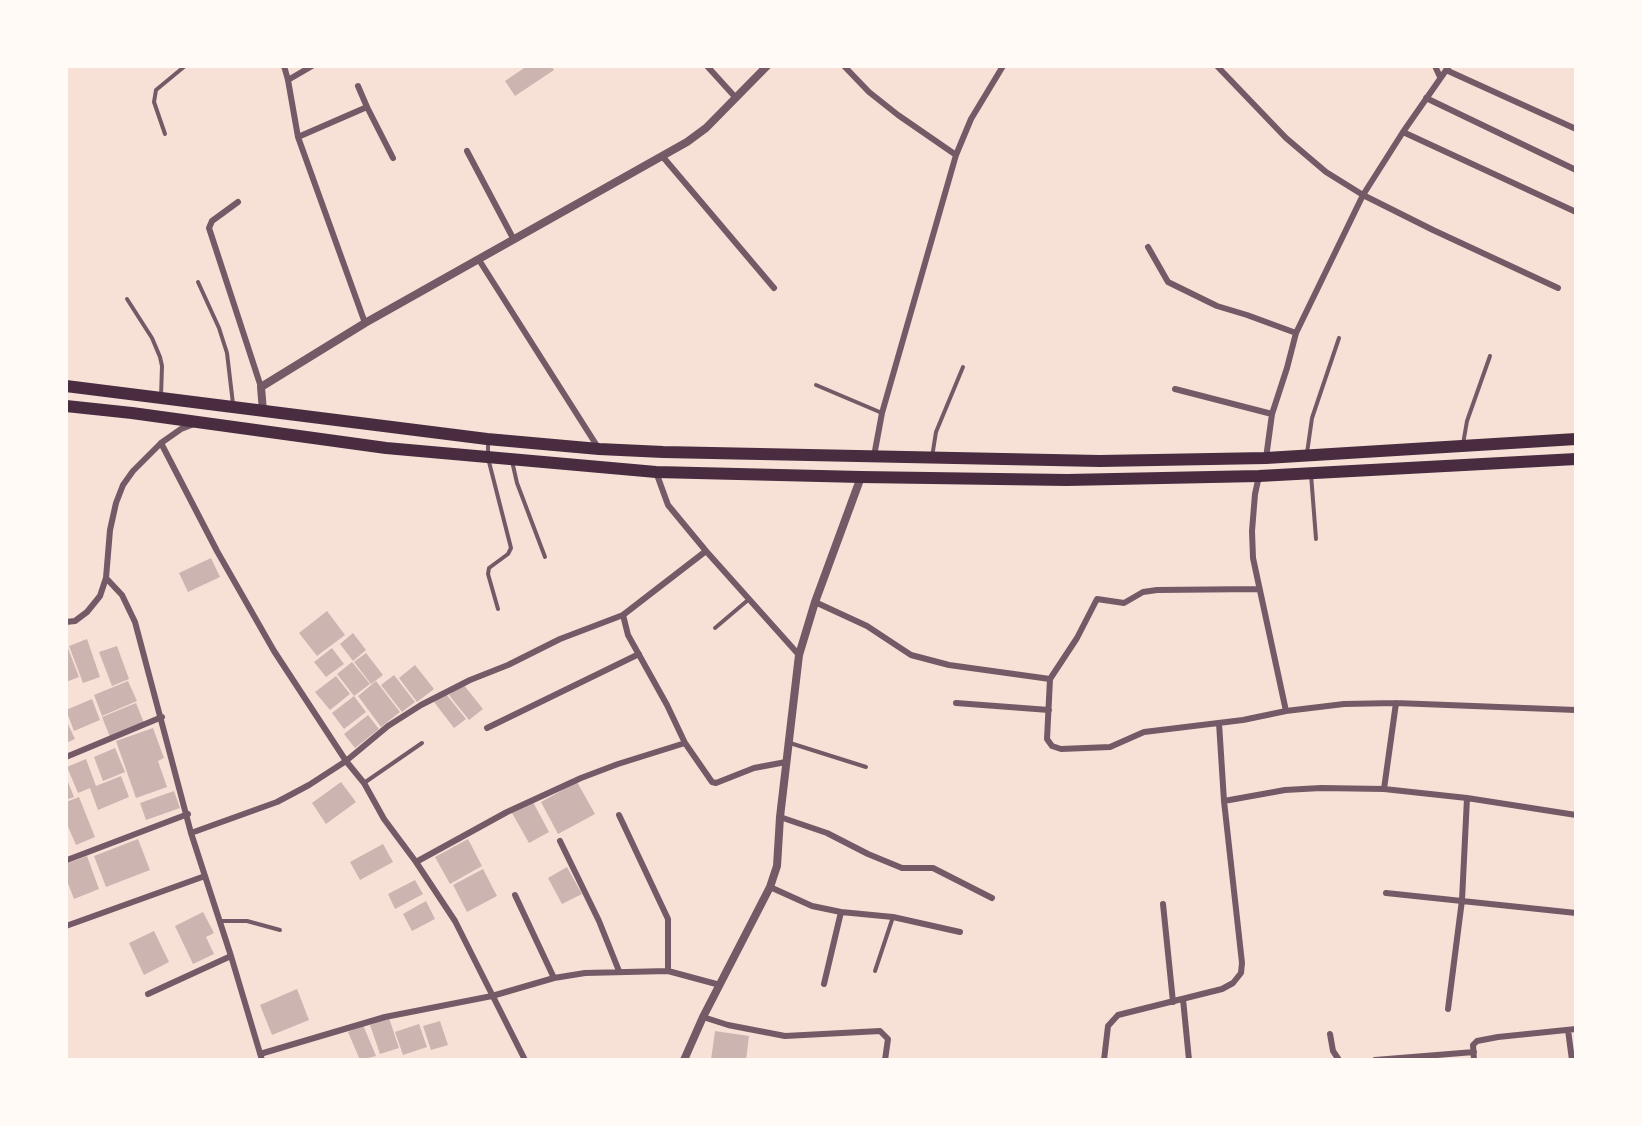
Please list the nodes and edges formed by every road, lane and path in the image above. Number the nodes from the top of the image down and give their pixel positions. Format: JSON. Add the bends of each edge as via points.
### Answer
{"nodes":[{"id":1,"x":185,"y":66,"type":"edge"},
{"id":2,"x":284,"y":66,"type":"edge"},
{"id":3,"x":312,"y":66,"type":"edge"},
{"id":4,"x":706,"y":66,"type":"edge"},
{"id":5,"x":767,"y":66,"type":"edge"},
{"id":6,"x":844,"y":66,"type":"edge"},
{"id":7,"x":1003,"y":66,"type":"edge"},
{"id":8,"x":1218,"y":66,"type":"edge"},
{"id":9,"x":1435,"y":66,"type":"edge"},
{"id":10,"x":1447,"y":68,"type":"edge"},
{"id":11,"x":1440,"y":77,"type":"junction"},
{"id":12,"x":288,"y":80,"type":"junction"},
{"id":13,"x":358,"y":86,"type":"dead end"},
{"id":14,"x":736,"y":98,"type":"junction"},
{"id":15,"x":1426,"y":98,"type":"junction"},
{"id":16,"x":366,"y":106,"type":"junction"},
{"id":17,"x":1576,"y":129,"type":"edge"},
{"id":18,"x":1403,"y":132,"type":"junction"},
{"id":19,"x":165,"y":134,"type":"dead end"},
{"id":20,"x":298,"y":136,"type":"junction"},
{"id":21,"x":467,"y":151,"type":"dead end"},
{"id":22,"x":956,"y":155,"type":"junction"},
{"id":23,"x":663,"y":157,"type":"junction"},
{"id":24,"x":393,"y":158,"type":"dead end"},
{"id":25,"x":1576,"y":170,"type":"edge"},
{"id":26,"x":1363,"y":195,"type":"junction"},
{"id":27,"x":238,"y":202,"type":"dead end"},
{"id":28,"x":1576,"y":212,"type":"edge"},
{"id":29,"x":514,"y":240,"type":"junction"},
{"id":30,"x":1148,"y":247,"type":"dead end"},
{"id":31,"x":479,"y":260,"type":"junction"},
{"id":32,"x":198,"y":282,"type":"dead end"},
{"id":33,"x":774,"y":288,"type":"dead end"},
{"id":34,"x":1558,"y":288,"type":"dead end"},
{"id":35,"x":128,"y":299,"type":"dead end"},
{"id":36,"x":365,"y":323,"type":"junction"},
{"id":37,"x":1296,"y":333,"type":"junction"},
{"id":38,"x":1338,"y":338,"type":"dead end"},
{"id":39,"x":1490,"y":356,"type":"dead end"},
{"id":40,"x":963,"y":367,"type":"dead end"},
{"id":41,"x":816,"y":385,"type":"dead end"},
{"id":42,"x":66,"y":386,"type":"edge"},
{"id":43,"x":261,"y":387,"type":"junction"},
{"id":44,"x":1175,"y":389,"type":"dead end"},
{"id":45,"x":161,"y":398,"type":"junction"},
{"id":46,"x":66,"y":406,"type":"edge"},
{"id":47,"x":234,"y":408,"type":"junction"},
{"id":48,"x":263,"y":411,"type":"junction"},
{"id":49,"x":882,"y":413,"type":"junction"},
{"id":50,"x":1272,"y":414,"type":"junction"},
{"id":51,"x":197,"y":423,"type":"junction"},
{"id":52,"x":487,"y":439,"type":"junction"},
{"id":53,"x":1576,"y":439,"type":"edge"},
{"id":54,"x":161,"y":443,"type":"junction"},
{"id":55,"x":1462,"y":446,"type":"junction"},
{"id":56,"x":600,"y":449,"type":"junction"},
{"id":57,"x":1306,"y":456,"type":"junction"},
{"id":58,"x":488,"y":458,"type":"junction"},
{"id":59,"x":874,"y":458,"type":"junction"},
{"id":60,"x":1266,"y":458,"type":"junction"},
{"id":61,"x":932,"y":459,"type":"junction"},
{"id":62,"x":1576,"y":459,"type":"edge"},
{"id":63,"x":512,"y":460,"type":"junction"},
{"id":64,"x":656,"y":472,"type":"junction"},
{"id":65,"x":1311,"y":473,"type":"junction"},
{"id":66,"x":1259,"y":476,"type":"junction"},
{"id":67,"x":861,"y":477,"type":"junction"},
{"id":68,"x":1316,"y":539,"type":"dead end"},
{"id":69,"x":706,"y":551,"type":"junction"},
{"id":70,"x":546,"y":557,"type":"dead end"},
{"id":71,"x":106,"y":578,"type":"junction"},
{"id":72,"x":1259,"y":590,"type":"junction"},
{"id":73,"x":748,"y":600,"type":"junction"},
{"id":74,"x":815,"y":602,"type":"junction"},
{"id":75,"x":498,"y":609,"type":"dead end"},
{"id":76,"x":623,"y":615,"type":"junction"},
{"id":77,"x":66,"y":622,"type":"edge"},
{"id":78,"x":715,"y":628,"type":"dead end"},
{"id":79,"x":639,"y":654,"type":"junction"},
{"id":80,"x":799,"y":655,"type":"junction"},
{"id":81,"x":1050,"y":679,"type":"junction"},
{"id":82,"x":956,"y":703,"type":"dead end"},
{"id":83,"x":1396,"y":703,"type":"junction"},
{"id":84,"x":1049,"y":710,"type":"junction"},
{"id":85,"x":1576,"y":710,"type":"edge"},
{"id":86,"x":1286,"y":711,"type":"junction"},
{"id":87,"x":162,"y":717,"type":"junction"},
{"id":88,"x":1219,"y":723,"type":"junction"},
{"id":89,"x":487,"y":728,"type":"dead end"},
{"id":90,"x":422,"y":743,"type":"dead end"},
{"id":91,"x":685,"y":743,"type":"junction"},
{"id":92,"x":790,"y":744,"type":"junction"},
{"id":93,"x":66,"y":757,"type":"edge"},
{"id":94,"x":346,"y":761,"type":"junction"},
{"id":95,"x":786,"y":762,"type":"junction"},
{"id":96,"x":866,"y":767,"type":"dead end"},
{"id":97,"x":364,"y":783,"type":"junction"},
{"id":98,"x":1384,"y":789,"type":"junction"},
{"id":99,"x":1467,"y":798,"type":"junction"},
{"id":100,"x":1224,"y":801,"type":"junction"},
{"id":101,"x":188,"y":814,"type":"junction"},
{"id":102,"x":619,"y":815,"type":"dead end"},
{"id":103,"x":1576,"y":815,"type":"edge"},
{"id":104,"x":780,"y":817,"type":"junction"},
{"id":105,"x":191,"y":832,"type":"junction"},
{"id":106,"x":560,"y":841,"type":"dead end"},
{"id":107,"x":67,"y":860,"type":"edge"},
{"id":108,"x":416,"y":862,"type":"junction"},
{"id":109,"x":205,"y":876,"type":"junction"},
{"id":110,"x":770,"y":887,"type":"junction"},
{"id":111,"x":1386,"y":893,"type":"dead end"},
{"id":112,"x":515,"y":895,"type":"dead end"},
{"id":113,"x":992,"y":898,"type":"dead end"},
{"id":114,"x":1462,"y":900,"type":"junction"},
{"id":115,"x":1163,"y":904,"type":"dead end"},
{"id":116,"x":841,"y":912,"type":"junction"},
{"id":117,"x":1576,"y":913,"type":"edge"},
{"id":118,"x":893,"y":917,"type":"junction"},
{"id":119,"x":219,"y":921,"type":"junction"},
{"id":120,"x":66,"y":926,"type":"edge"},
{"id":121,"x":280,"y":930,"type":"dead end"},
{"id":122,"x":960,"y":932,"type":"dead end"},
{"id":123,"x":231,"y":956,"type":"junction"},
{"id":124,"x":668,"y":970,"type":"junction"},
{"id":125,"x":875,"y":970,"type":"dead end"},
{"id":126,"x":619,"y":971,"type":"junction"},
{"id":127,"x":554,"y":978,"type":"junction"},
{"id":128,"x":824,"y":984,"type":"dead end"},
{"id":129,"x":720,"y":985,"type":"junction"},
{"id":130,"x":148,"y":994,"type":"dead end"},
{"id":131,"x":492,"y":996,"type":"junction"},
{"id":132,"x":1183,"y":999,"type":"junction"},
{"id":133,"x":1173,"y":1002,"type":"junction"},
{"id":134,"x":1448,"y":1009,"type":"dead end"},
{"id":135,"x":703,"y":1017,"type":"junction"},
{"id":136,"x":1576,"y":1029,"type":"edge"},
{"id":137,"x":1568,"y":1030,"type":"junction"},
{"id":138,"x":1330,"y":1034,"type":"dead end"},
{"id":139,"x":1474,"y":1052,"type":"junction"},
{"id":140,"x":261,"y":1057,"type":"edge"},
{"id":141,"x":525,"y":1060,"type":"edge"},
{"id":142,"x":684,"y":1060,"type":"edge"},
{"id":143,"x":885,"y":1060,"type":"edge"},
{"id":144,"x":1104,"y":1060,"type":"edge"},
{"id":145,"x":1189,"y":1060,"type":"edge"},
{"id":146,"x":1339,"y":1060,"type":"edge"},
{"id":147,"x":1375,"y":1060,"type":"edge"},
{"id":148,"x":1474,"y":1060,"type":"edge"},
{"id":149,"x":1572,"y":1060,"type":"edge"}],
"edges":[{"from":1,"to":19,"type":"lane","via":[[156,90],[154,102]]},
{"from":2,"to":12,"type":"street"},
{"from":3,"to":12,"type":"street"},
{"from":4,"to":14,"type":"street"},
{"from":5,"to":14,"type":"street"},
{"from":6,"to":22,"type":"street","via":[[869,92]]},
{"from":7,"to":22,"type":"street","via":[[971,119]]},
{"from":8,"to":26,"type":"street","via":[[1286,138],[1326,172]]},
{"from":9,"to":11,"type":"street"},
{"from":10,"to":11,"type":"street"},
{"from":10,"to":17,"type":"street"},
{"from":11,"to":15,"type":"street"},
{"from":12,"to":20,"type":"street"},
{"from":13,"to":16,"type":"street"},
{"from":14,"to":23,"type":"street","via":[[706,128]]},
{"from":15,"to":18,"type":"street"},
{"from":15,"to":25,"type":"street"},
{"from":16,"to":20,"type":"street"},
{"from":16,"to":24,"type":"street"},
{"from":18,"to":26,"type":"street"},
{"from":18,"to":28,"type":"street"},
{"from":20,"to":36,"type":"street"},
{"from":21,"to":29,"type":"street"},
{"from":22,"to":49,"type":"street"},
{"from":23,"to":29,"type":"street"},
{"from":23,"to":33,"type":"street"},
{"from":26,"to":34,"type":"street"},
{"from":26,"to":37,"type":"street"},
{"from":27,"to":43,"type":"street","via":[[209,226]]},
{"from":29,"to":31,"type":"street"},
{"from":30,"to":37,"type":"street","via":[[1168,282],[1217,306]]},
{"from":31,"to":36,"type":"street"},
{"from":31,"to":56,"type":"street"},
{"from":32,"to":47,"type":"lane","via":[[227,353]]},
{"from":35,"to":45,"type":"lane","via":[[160,357]]},
{"from":36,"to":43,"type":"street"},
{"from":37,"to":50,"type":"street"},
{"from":38,"to":57,"type":"lane","via":[[1312,418]]},
{"from":39,"to":55,"type":"lane"},
{"from":40,"to":61,"type":"lane","via":[[936,432]]},
{"from":41,"to":49,"type":"lane"},
{"from":42,"to":45,"type":"highway"},
{"from":43,"to":48,"type":"street"},
{"from":44,"to":50,"type":"street"},
{"from":45,"to":47,"type":"highway"},
{"from":46,"to":51,"type":"highway"},
{"from":47,"to":48,"type":"highway"},
{"from":48,"to":52,"type":"highway"},
{"from":49,"to":59,"type":"street"},
{"from":50,"to":60,"type":"street"},
{"from":51,"to":54,"type":"street"},
{"from":51,"to":58,"type":"highway"},
{"from":52,"to":56,"type":"highway"},
{"from":52,"to":58,"type":"lane"},
{"from":53,"to":55,"type":"highway"},
{"from":54,"to":71,"type":"street","via":[[123,485],[110,530]]},
{"from":54,"to":94,"type":"street","via":[[269,641]]},
{"from":55,"to":57,"type":"highway"},
{"from":56,"to":59,"type":"highway"},
{"from":57,"to":60,"type":"highway"},
{"from":58,"to":63,"type":"highway"},
{"from":58,"to":75,"type":"lane","via":[[511,548],[489,568]]},
{"from":59,"to":61,"type":"highway"},
{"from":60,"to":61,"type":"highway"},
{"from":62,"to":65,"type":"highway"},
{"from":63,"to":64,"type":"highway"},
{"from":63,"to":70,"type":"lane"},
{"from":64,"to":67,"type":"highway"},
{"from":64,"to":69,"type":"street","via":[[668,504]]},
{"from":65,"to":66,"type":"highway"},
{"from":65,"to":68,"type":"lane"},
{"from":66,"to":67,"type":"highway","via":[[1066,480]]},
{"from":66,"to":72,"type":"street","via":[[1252,531]]},
{"from":67,"to":74,"type":"street"},
{"from":69,"to":73,"type":"street"},
{"from":69,"to":76,"type":"street"},
{"from":71,"to":77,"type":"street","via":[[92,608],[75,621]]},
{"from":71,"to":87,"type":"street","via":[[131,609]]},
{"from":72,"to":81,"type":"street","via":[[1157,590],[1143,592],[1124,603],[1097,598]]},
{"from":72,"to":86,"type":"street"},
{"from":73,"to":78,"type":"lane"},
{"from":73,"to":80,"type":"street"},
{"from":74,"to":80,"type":"street"},
{"from":74,"to":81,"type":"street","via":[[867,626],[911,655],[949,665]]},
{"from":76,"to":79,"type":"street"},
{"from":76,"to":94,"type":"street","via":[[560,639],[420,705]]},
{"from":79,"to":89,"type":"street"},
{"from":79,"to":91,"type":"street"},
{"from":80,"to":92,"type":"street"},
{"from":81,"to":84,"type":"street"},
{"from":82,"to":84,"type":"street"},
{"from":83,"to":85,"type":"street"},
{"from":83,"to":86,"type":"street"},
{"from":83,"to":98,"type":"street"},
{"from":84,"to":88,"type":"street","via":[[1047,739],[1061,749],[1110,747],[1144,732]]},
{"from":86,"to":88,"type":"street"},
{"from":87,"to":93,"type":"street"},
{"from":87,"to":101,"type":"street"},
{"from":88,"to":100,"type":"street"},
{"from":90,"to":97,"type":"lane"},
{"from":91,"to":95,"type":"street","via":[[714,783],[754,768]]},
{"from":91,"to":108,"type":"street","via":[[581,778],[507,812]]},
{"from":92,"to":95,"type":"street"},
{"from":92,"to":96,"type":"lane"},
{"from":94,"to":97,"type":"street"},
{"from":94,"to":105,"type":"street","via":[[276,802]]},
{"from":95,"to":104,"type":"street"},
{"from":97,"to":108,"type":"street","via":[[384,819]]},
{"from":98,"to":99,"type":"street"},
{"from":98,"to":100,"type":"street","via":[[1285,790]]},
{"from":99,"to":103,"type":"street"},
{"from":99,"to":114,"type":"street"},
{"from":100,"to":132,"type":"street","via":[[1242,968],[1238,978],[1222,990]]},
{"from":101,"to":105,"type":"street"},
{"from":101,"to":107,"type":"street"},
{"from":102,"to":124,"type":"street","via":[[668,919]]},
{"from":104,"to":110,"type":"street","via":[[777,866]]},
{"from":104,"to":113,"type":"street","via":[[827,833],[902,868],[933,868]]},
{"from":105,"to":109,"type":"street"},
{"from":106,"to":126,"type":"street"},
{"from":108,"to":131,"type":"street","via":[[455,921]]},
{"from":109,"to":119,"type":"street"},
{"from":109,"to":120,"type":"street"},
{"from":110,"to":116,"type":"street","via":[[812,906]]},
{"from":110,"to":129,"type":"street"},
{"from":111,"to":114,"type":"street"},
{"from":112,"to":127,"type":"street"},
{"from":114,"to":117,"type":"street"},
{"from":114,"to":134,"type":"street"},
{"from":115,"to":133,"type":"street"},
{"from":116,"to":118,"type":"street"},
{"from":116,"to":128,"type":"street"},
{"from":118,"to":122,"type":"street"},
{"from":118,"to":125,"type":"lane"},
{"from":119,"to":121,"type":"lane","via":[[247,921]]},
{"from":119,"to":123,"type":"street"},
{"from":123,"to":130,"type":"street"},
{"from":123,"to":140,"type":"street"},
{"from":124,"to":126,"type":"street"},
{"from":124,"to":129,"type":"street"},
{"from":126,"to":127,"type":"street"},
{"from":127,"to":131,"type":"street"},
{"from":129,"to":135,"type":"street"},
{"from":131,"to":140,"type":"street","via":[[385,1017]]},
{"from":131,"to":141,"type":"street"},
{"from":132,"to":133,"type":"street"},
{"from":132,"to":145,"type":"street"},
{"from":133,"to":144,"type":"street","via":[[1115,1018],[1108,1026]]},
{"from":135,"to":142,"type":"street"},
{"from":135,"to":143,"type":"street","via":[[785,1036],[880,1031],[888,1039]]},
{"from":136,"to":137,"type":"street"},
{"from":137,"to":139,"type":"street","via":[[1477,1041]]},
{"from":137,"to":149,"type":"street"},
{"from":138,"to":146,"type":"street"},
{"from":139,"to":147,"type":"street"},
{"from":139,"to":148,"type":"street"}]}
